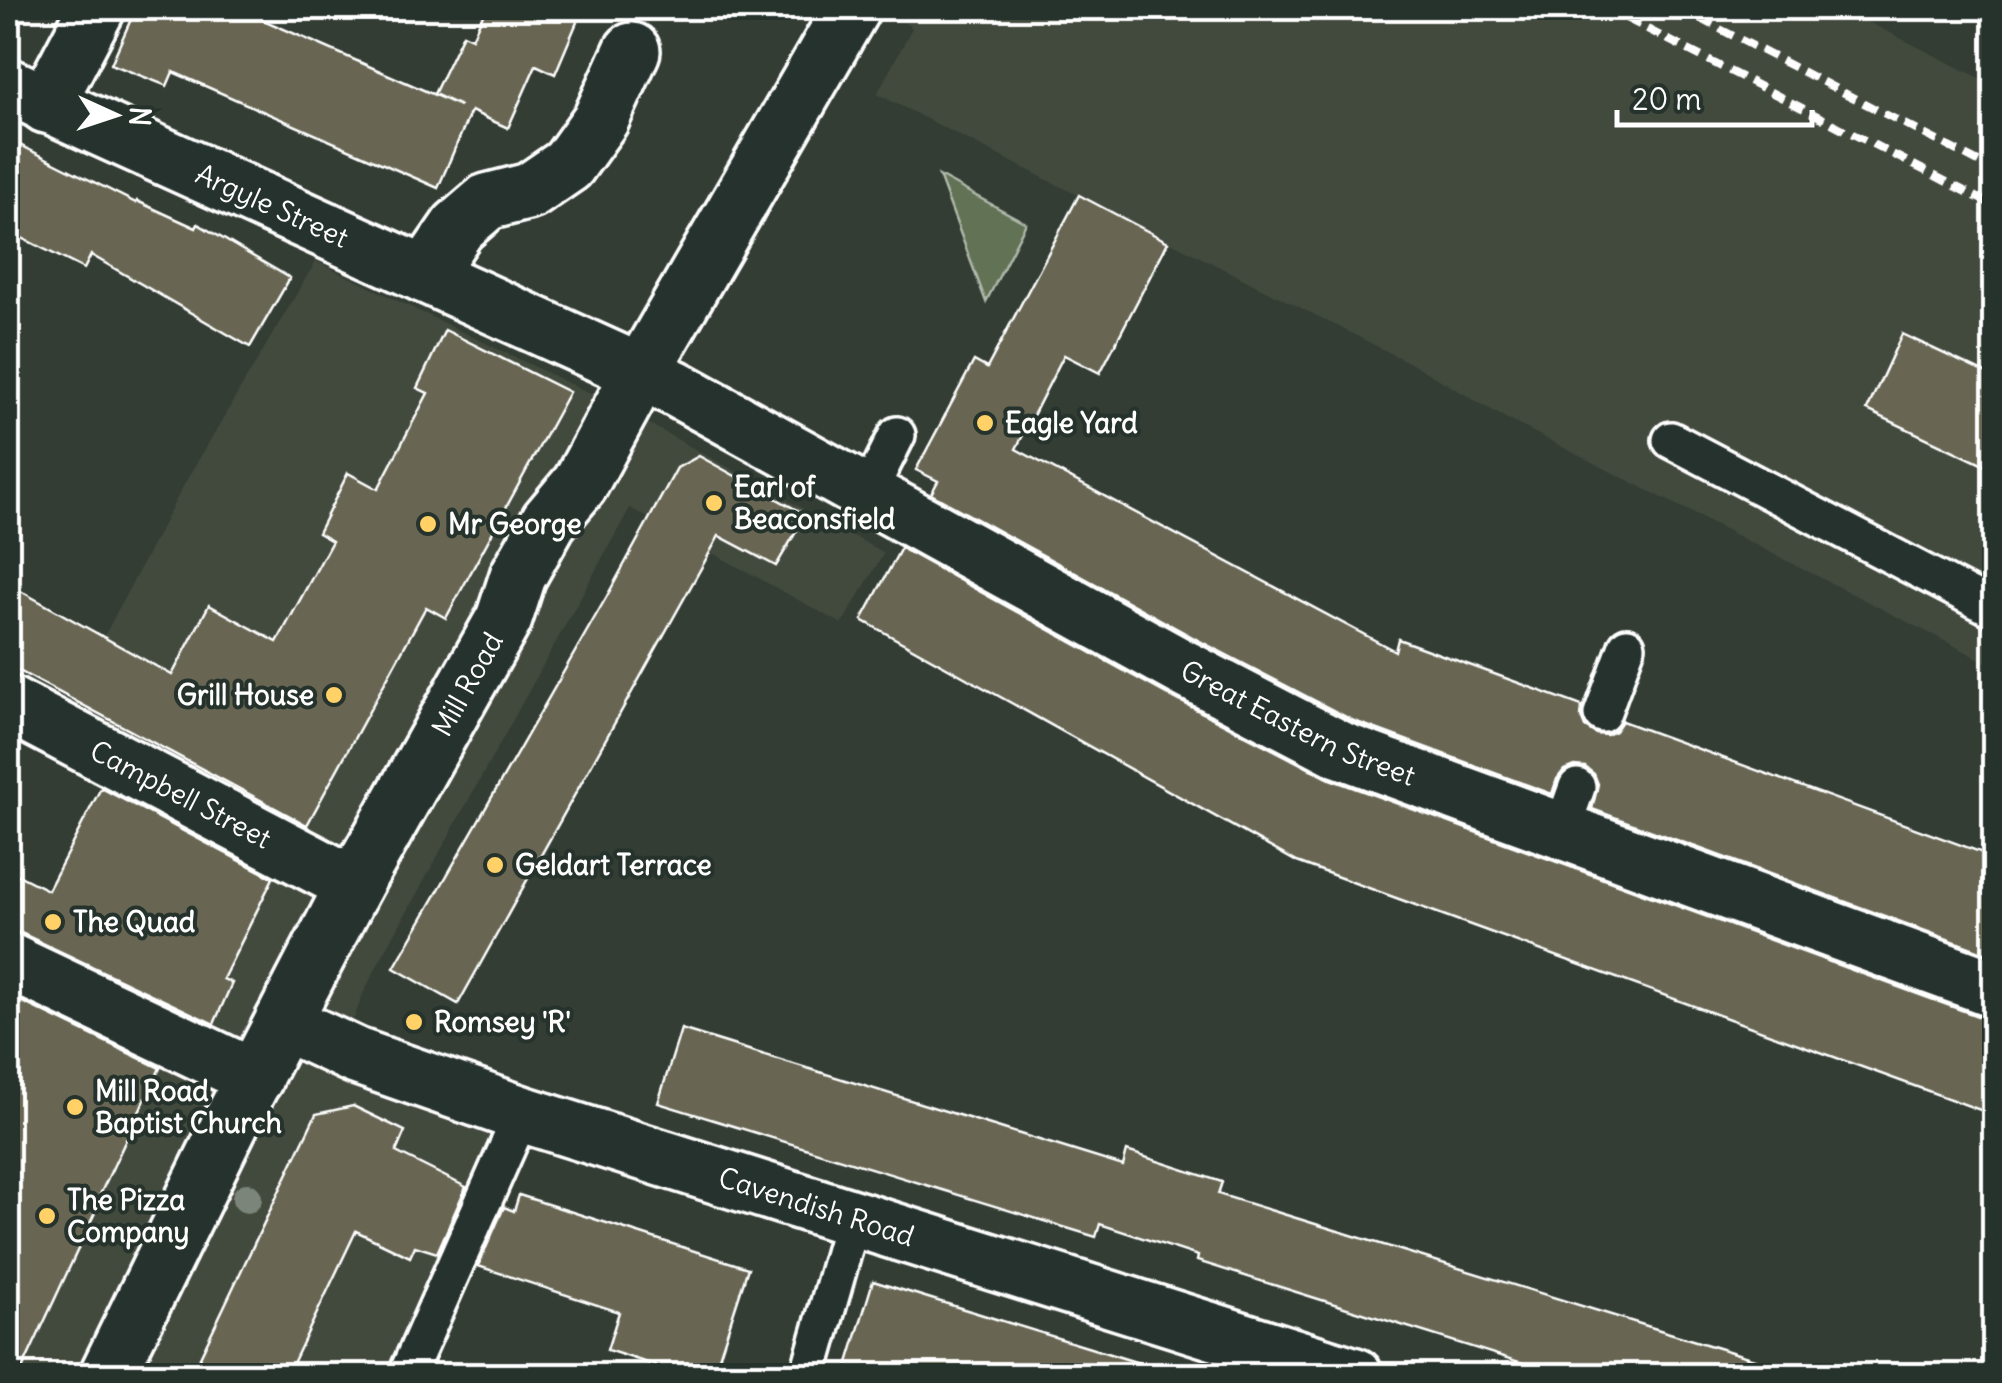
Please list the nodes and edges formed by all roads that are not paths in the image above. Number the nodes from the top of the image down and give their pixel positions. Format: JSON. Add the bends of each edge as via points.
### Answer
{"nodes":[{"id":1,"x":97,"y":8,"type":"edge"},
{"id":2,"x":852,"y":8,"type":"edge"},
{"id":3,"x":632,"y":51,"type":"dead end"},
{"id":4,"x":27,"y":95,"type":"edge"},
{"id":5,"x":426,"y":275,"type":"junction"},
{"id":6,"x":641,"y":372,"type":"junction"},
{"id":7,"x":898,"y":434,"type":"dead end"},
{"id":8,"x":1671,"y":440,"type":"dead end"},
{"id":9,"x":867,"y":495,"type":"junction"},
{"id":10,"x":1994,"y":609,"type":"edge"},
{"id":11,"x":1628,"y":646,"type":"dead end"},
{"id":12,"x":8,"y":704,"type":"edge"},
{"id":13,"x":1602,"y":714,"type":"dead end"},
{"id":14,"x":354,"y":886,"type":"junction"},
{"id":15,"x":8,"y":960,"type":"edge"},
{"id":16,"x":1994,"y":988,"type":"edge"},
{"id":17,"x":284,"y":1022,"type":"junction"},
{"id":18,"x":254,"y":1078,"type":"junction"},
{"id":19,"x":522,"y":1114,"type":"junction"},
{"id":20,"x":853,"y":1218,"type":"junction"},
{"id":21,"x":107,"y":1376,"type":"edge"},
{"id":22,"x":406,"y":1376,"type":"edge"},
{"id":23,"x":808,"y":1376,"type":"edge"},
{"id":24,"x":1355,"y":1376,"type":"edge"}],
"edges":[{"from":1,"to":4,"type":"street"},
{"from":2,"to":6,"type":"street","name":"Mill Road"},
{"from":3,"to":5,"type":"street","via":[[611,124],[530,191],[486,202],[458,228]]},
{"from":4,"to":5,"type":"street","name":"Argyle Street"},
{"from":5,"to":6,"type":"street","name":"Argyle Street"},
{"from":6,"to":9,"type":"street","name":"Great Eastern Street"},
{"from":6,"to":14,"type":"street","name":"Mill Road","via":[[580,484],[549,521],[518,576],[504,620]]},
{"from":7,"to":9,"type":"lane"},
{"from":8,"to":10,"type":"lane"},
{"from":9,"to":16,"type":"street","name":"Great Eastern Street","via":[[1341,750],[1569,808]]},
{"from":11,"to":13,"type":"lane"},
{"from":12,"to":14,"type":"street","name":"Campbell Street"},
{"from":14,"to":17,"type":"street","name":"Mill Road"},
{"from":15,"to":18,"type":"street"},
{"from":17,"to":18,"type":"street","name":"Mill Road"},
{"from":17,"to":19,"type":"street","name":"Cavendish Road","via":[[356,1056]]},
{"from":18,"to":21,"type":"street","name":"Mill Road"},
{"from":19,"to":20,"type":"street","name":"Cavendish Road"},
{"from":19,"to":22,"type":"lane"},
{"from":20,"to":23,"type":"lane"},
{"from":20,"to":24,"type":"street","name":"Cavendish Road"}]}
